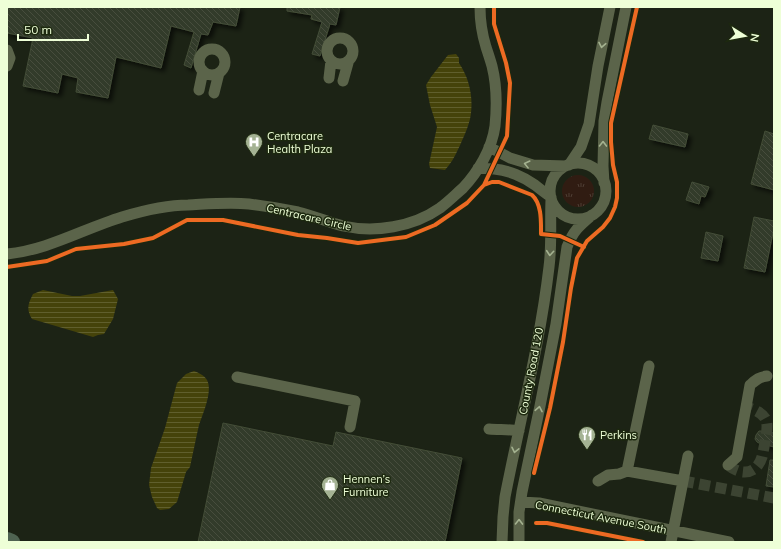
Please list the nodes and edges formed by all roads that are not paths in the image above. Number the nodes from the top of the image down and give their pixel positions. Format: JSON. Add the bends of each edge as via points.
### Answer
{"nodes":[{"id":1,"x":480,"y":7,"type":"edge"},
{"id":2,"x":610,"y":7,"type":"edge"},
{"id":3,"x":626,"y":7,"type":"edge"},
{"id":4,"x":7,"y":50,"type":"edge"},
{"id":5,"x":331,"y":62,"type":"junction"},
{"id":6,"x":348,"y":63,"type":"junction"},
{"id":7,"x":7,"y":66,"type":"edge"},
{"id":8,"x":203,"y":71,"type":"junction"},
{"id":9,"x":219,"y":73,"type":"junction"},
{"id":10,"x":328,"y":78,"type":"dead end"},
{"id":11,"x":342,"y":81,"type":"dead end"},
{"id":12,"x":199,"y":90,"type":"dead end"},
{"id":13,"x":214,"y":93,"type":"dead end"},
{"id":14,"x":489,"y":147,"type":"junction"},
{"id":15,"x":567,"y":165,"type":"junction"},
{"id":16,"x":478,"y":168,"type":"junction"},
{"id":17,"x":604,"y":183,"type":"junction"},
{"id":18,"x":551,"y":198,"type":"junction"},
{"id":19,"x":592,"y":215,"type":"junction"},
{"id":20,"x":7,"y":254,"type":"edge"},
{"id":21,"x":649,"y":366,"type":"dead end"},
{"id":22,"x":767,"y":376,"type":"dead end"},
{"id":23,"x":237,"y":377,"type":"dead end"},
{"id":24,"x":350,"y":427,"type":"dead end"},
{"id":25,"x":489,"y":429,"type":"dead end"},
{"id":26,"x":519,"y":431,"type":"junction"},
{"id":27,"x":688,"y":456,"type":"dead end"},
{"id":28,"x":728,"y":464,"type":"dead end"},
{"id":29,"x":627,"y":471,"type":"junction"},
{"id":30,"x":598,"y":481,"type":"dead end"},
{"id":31,"x":683,"y":481,"type":"junction"},
{"id":32,"x":521,"y":502,"type":"junction"},
{"id":33,"x":673,"y":531,"type":"junction"},
{"id":34,"x":7,"y":540,"type":"edge"},
{"id":35,"x":12,"y":542,"type":"edge"},
{"id":36,"x":502,"y":542,"type":"edge"},
{"id":37,"x":519,"y":542,"type":"edge"},
{"id":38,"x":671,"y":542,"type":"edge"},
{"id":39,"x":729,"y":542,"type":"edge"}],
"edges":[{"from":1,"to":14,"type":"street","name":"Centracare Circle","via":[[482,29],[497,94],[495,128]]},
{"from":2,"to":15,"type":"street","one_way":true,"via":[[589,124],[581,147]]},
{"from":17,"to":3,"type":"street","one_way":true,"via":[[604,122]]},
{"from":4,"to":7,"type":"street","via":[[10,58]]},
{"from":5,"to":6,"type":"street","via":[[340,65]]},
{"from":5,"to":6,"type":"street","via":[[327,54],[328,45],[335,39],[344,38],[351,43],[354,51]]},
{"from":5,"to":10,"type":"street"},
{"from":6,"to":11,"type":"street"},
{"from":8,"to":9,"type":"street","via":[[210,75]]},
{"from":8,"to":9,"type":"street","via":[[199,63],[201,55],[212,48],[223,54],[224,67]]},
{"from":8,"to":12,"type":"street"},
{"from":9,"to":13,"type":"street"},
{"from":15,"to":14,"type":"street","one_way":true,"via":[[533,165],[510,158]]},
{"from":14,"to":16,"type":"street","name":"Centracare Circle"},
{"from":15,"to":17,"type":"street","via":[[589,166],[596,170]]},
{"from":15,"to":18,"type":"street","via":[[555,175],[550,189]]},
{"from":16,"to":18,"type":"street","via":[[502,170],[512,174],[536,186]]},
{"from":16,"to":20,"type":"street","name":"Centracare Circle","via":[[454,197],[420,219],[403,225],[364,229],[299,213],[247,204],[176,205],[122,217],[54,243]]},
{"from":17,"to":19,"type":"street","via":[[605,198]]},
{"from":18,"to":19,"type":"street","via":[[558,210],[570,218],[578,219]]},
{"from":18,"to":26,"type":"street","name":"County Road 120","one_way":true,"via":[[549,267]]},
{"from":32,"to":19,"type":"street","name":"County Road 120","one_way":true,"via":[[556,324],[567,247],[571,236]]},
{"from":21,"to":29,"type":"street"},
{"from":22,"to":28,"type":"street","via":[[760,377],[750,385],[737,457]]},
{"from":23,"to":24,"type":"street","via":[[355,401]]},
{"from":25,"to":26,"type":"street"},
{"from":26,"to":36,"type":"street","name":"County Road 120","one_way":true,"via":[[505,497]]},
{"from":27,"to":31,"type":"street"},
{"from":29,"to":30,"type":"street"},
{"from":29,"to":31,"type":"street"},
{"from":31,"to":33,"type":"street"},
{"from":32,"to":33,"type":"street","name":"Connecticut Avenue South"},
{"from":37,"to":32,"type":"street","name":"County Road 120","one_way":true},
{"from":33,"to":38,"type":"street"},
{"from":33,"to":39,"type":"street","name":"Connecticut Avenue South"},
{"from":34,"to":35,"type":"highway"}]}
